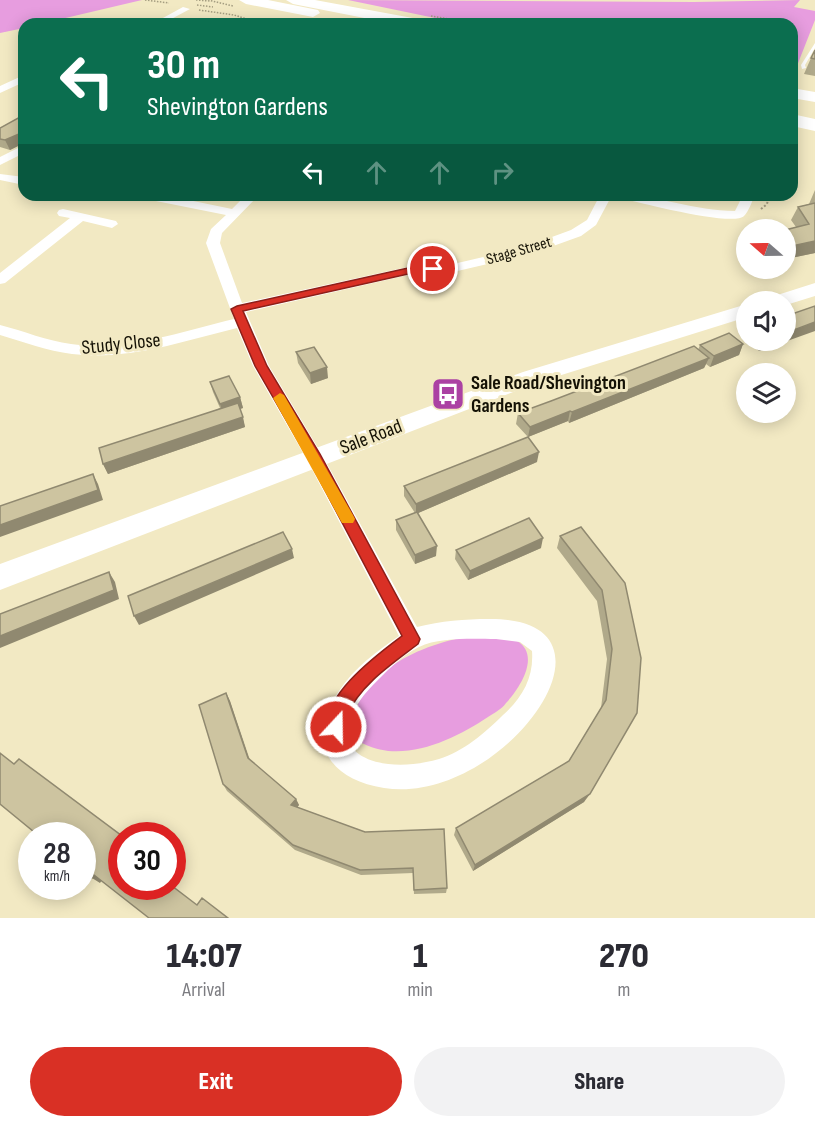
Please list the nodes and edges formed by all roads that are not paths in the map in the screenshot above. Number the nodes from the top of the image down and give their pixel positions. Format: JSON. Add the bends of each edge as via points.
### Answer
{"nodes":[{"id":1,"x":246,"y":0,"type":"edge"},
{"id":2,"x":293,"y":0,"type":"edge"},
{"id":3,"x":300,"y":0,"type":"edge"},
{"id":4,"x":328,"y":7,"type":"junction"},
{"id":5,"x":186,"y":9,"type":"road end"},
{"id":6,"x":168,"y":18,"type":"edge"},
{"id":7,"x":338,"y":18,"type":"edge"},
{"id":8,"x":386,"y":18,"type":"edge"},
{"id":9,"x":815,"y":44,"type":"edge"},
{"id":10,"x":798,"y":74,"type":"edge"},
{"id":11,"x":18,"y":81,"type":"edge"},
{"id":12,"x":815,"y":83,"type":"edge"},
{"id":13,"x":0,"y":90,"type":"edge"},
{"id":14,"x":798,"y":94,"type":"edge"},
{"id":15,"x":815,"y":97,"type":"edge"},
{"id":16,"x":798,"y":104,"type":"edge"},
{"id":17,"x":815,"y":107,"type":"edge"},
{"id":18,"x":798,"y":121,"type":"edge"},
{"id":19,"x":815,"y":125,"type":"edge"},
{"id":20,"x":18,"y":152,"type":"edge"},
{"id":21,"x":0,"y":162,"type":"edge"},
{"id":22,"x":0,"y":177,"type":"edge"},
{"id":23,"x":18,"y":180,"type":"edge"},
{"id":24,"x":176,"y":201,"type":"edge"},
{"id":25,"x":248,"y":201,"type":"edge"},
{"id":26,"x":603,"y":201,"type":"edge"},
{"id":27,"x":651,"y":201,"type":"edge"},
{"id":28,"x":746,"y":201,"type":"edge"},
{"id":29,"x":63,"y":213,"type":"dead end"},
{"id":30,"x":236,"y":213,"type":"junction"},
{"id":31,"x":80,"y":217,"type":"junction"},
{"id":32,"x":112,"y":224,"type":"dead end"},
{"id":33,"x":0,"y":280,"type":"edge"},
{"id":34,"x":815,"y":289,"type":"edge"},
{"id":35,"x":796,"y":295,"type":"edge"},
{"id":36,"x":736,"y":313,"type":"edge"},
{"id":37,"x":239,"y":316,"type":"junction"},
{"id":38,"x":0,"y":330,"type":"edge"},
{"id":39,"x":315,"y":458,"type":"junction"},
{"id":40,"x":0,"y":577,"type":"edge"},
{"id":41,"x":412,"y":639,"type":"junction"}],
"edges":[{"from":1,"to":7,"type":"highway"},
{"from":2,"to":4,"type":"highway"},
{"from":3,"to":4,"type":"highway"},
{"from":4,"to":8,"type":"highway"},
{"from":5,"to":6,"type":"street"},
{"from":9,"to":10,"type":"lane"},
{"from":10,"to":12,"type":"highway"},
{"from":11,"to":13,"type":"street"},
{"from":14,"to":15,"type":"highway"},
{"from":16,"to":17,"type":"highway"},
{"from":18,"to":19,"type":"highway"},
{"from":20,"to":21,"type":"street"},
{"from":22,"to":23,"type":"street"},
{"from":24,"to":30,"type":"street"},
{"from":25,"to":30,"type":"street"},
{"from":26,"to":37,"type":"street","name":"Stage Street","via":[[592,222],[576,233],[526,250],[449,269],[417,269]]},
{"from":27,"to":28,"type":"street","via":[[714,215],[739,214]]},
{"from":29,"to":31,"type":"street"},
{"from":30,"to":37,"type":"street","via":[[216,232],[213,243]]},
{"from":31,"to":32,"type":"street"},
{"from":31,"to":33,"type":"street"},
{"from":34,"to":35,"type":"main road"},
{"from":36,"to":39,"type":"main road","name":"Sale Road","via":[[531,377]]},
{"from":37,"to":38,"type":"street","name":"Study Close","via":[[135,346],[94,351],[70,349]]},
{"from":37,"to":39,"type":"street","via":[[261,366]]},
{"from":39,"to":40,"type":"main road","name":"Sale Road"},
{"from":39,"to":41,"type":"street"},
{"from":41,"to":41,"type":"street","via":[[374,668],[337,714],[335,741],[340,755],[352,768],[390,776],[441,770],[480,750],[536,696],[545,664],[544,651],[524,631],[435,631]]}]}
